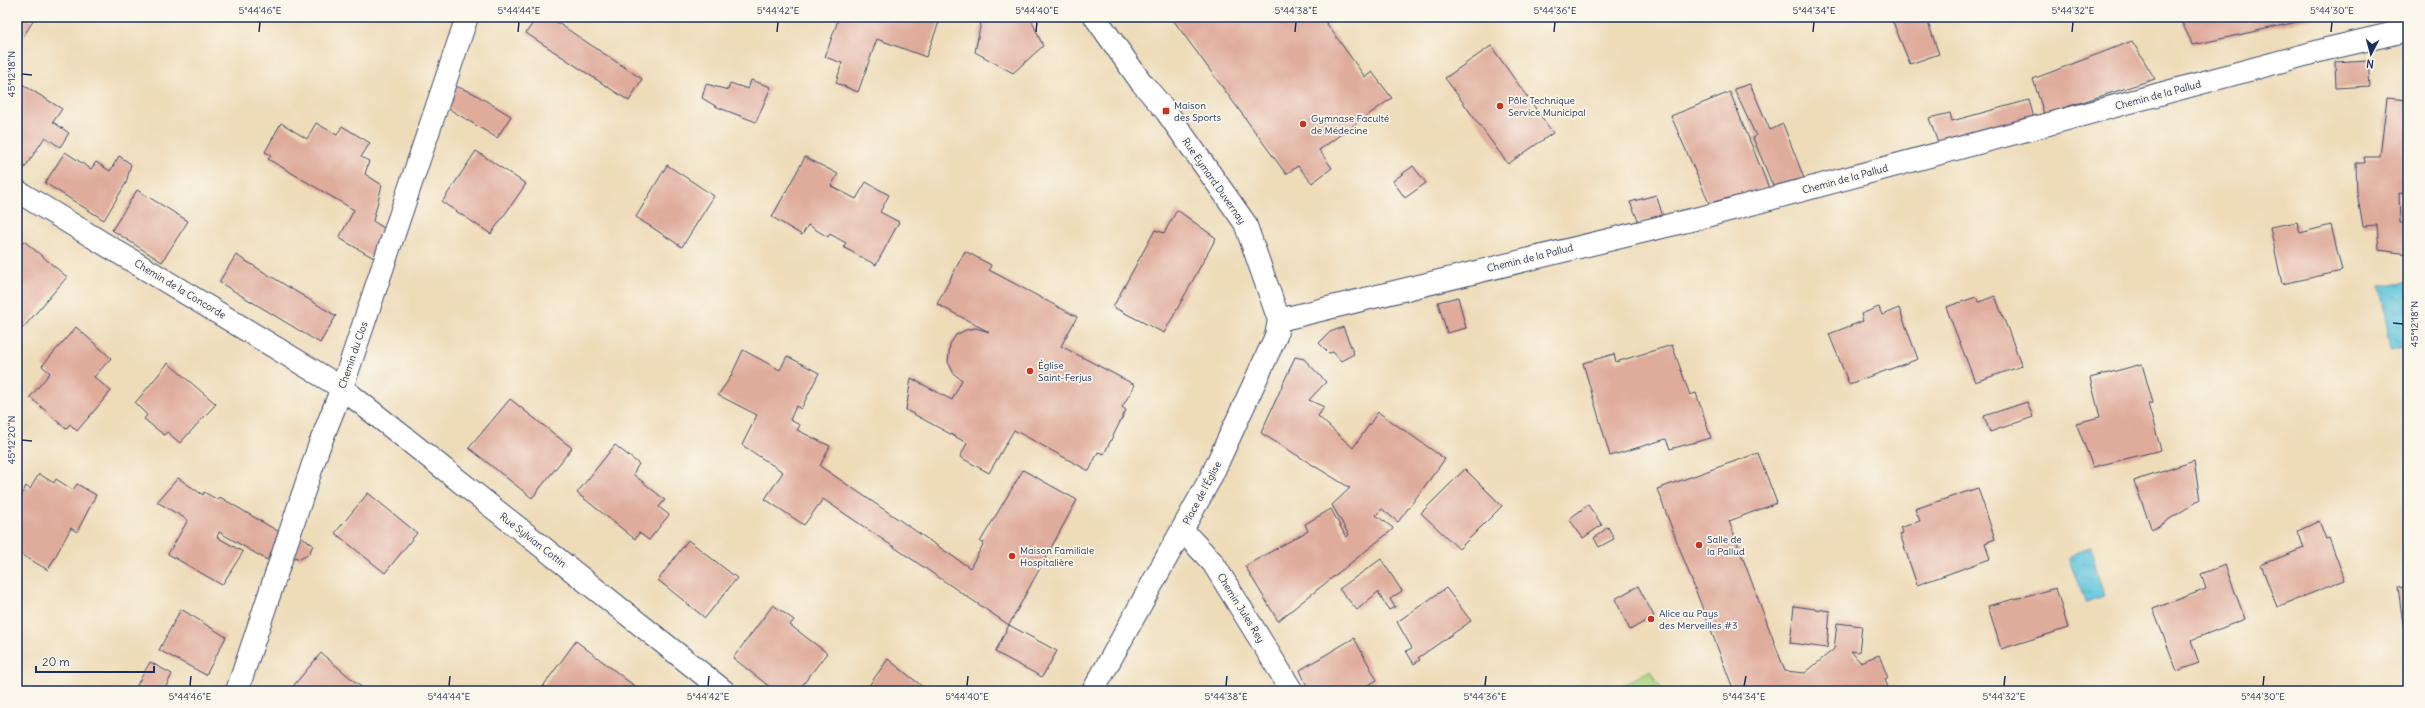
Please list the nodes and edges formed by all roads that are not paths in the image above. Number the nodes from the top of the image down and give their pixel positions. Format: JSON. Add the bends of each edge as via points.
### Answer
{"nodes":[{"id":1,"x":467,"y":17,"type":"edge"},
{"id":2,"x":1095,"y":17,"type":"edge"},
{"id":3,"x":2408,"y":30,"type":"edge"},
{"id":4,"x":17,"y":191,"type":"edge"},
{"id":5,"x":1279,"y":320,"type":"junction"},
{"id":6,"x":342,"y":388,"type":"junction"},
{"id":7,"x":1182,"y":530,"type":"junction"},
{"id":8,"x":237,"y":691,"type":"edge"},
{"id":9,"x":724,"y":691,"type":"edge"},
{"id":10,"x":1093,"y":691,"type":"edge"},
{"id":11,"x":1292,"y":691,"type":"edge"}],
"edges":[{"from":1,"to":6,"type":"street","name":"Chemin du Clos"},
{"from":2,"to":5,"type":"street","name":"Rue Eymard Duvernay","via":[[1141,82],[1166,111],[1245,223]]},
{"from":3,"to":5,"type":"street","name":"Chemin de la Pallud","via":[[2326,49],[1703,217]]},
{"from":4,"to":6,"type":"street","name":"Chemin de la Concorde"},
{"from":5,"to":7,"type":"street","name":"Place de l'Église","via":[[1276,336],[1242,413]]},
{"from":6,"to":8,"type":"street","name":"Chemin du Clos","via":[[318,449]]},
{"from":6,"to":9,"type":"street","name":"Rue Sylvian Cottin"},
{"from":7,"to":10,"type":"street","name":"Place de l'Église"},
{"from":7,"to":11,"type":"street","name":"Chemin Jules Rey","via":[[1213,563]]}]}
